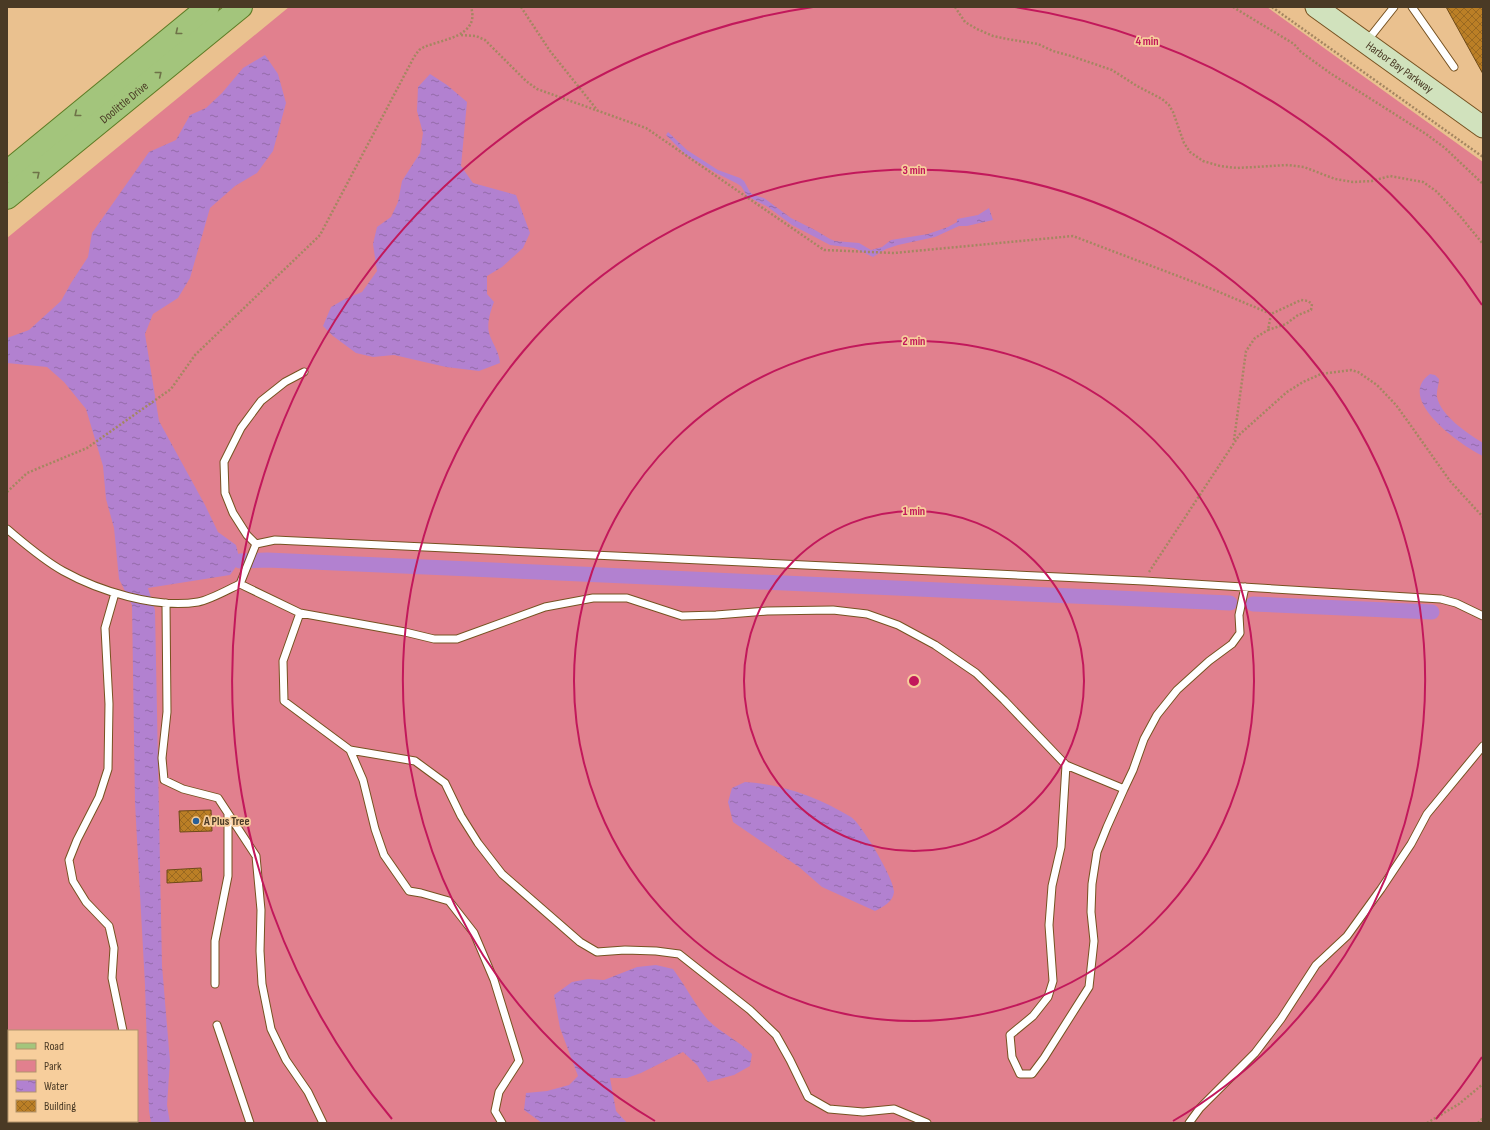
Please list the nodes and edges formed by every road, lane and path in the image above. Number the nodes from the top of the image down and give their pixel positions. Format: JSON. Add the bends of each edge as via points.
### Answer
{"nodes":[{"id":1,"x":208,"y":7,"type":"edge"},
{"id":2,"x":241,"y":7,"type":"edge"},
{"id":3,"x":471,"y":7,"type":"edge"},
{"id":4,"x":521,"y":7,"type":"edge"},
{"id":5,"x":955,"y":7,"type":"edge"},
{"id":6,"x":1233,"y":7,"type":"edge"},
{"id":7,"x":1272,"y":7,"type":"edge"},
{"id":8,"x":1316,"y":7,"type":"edge"},
{"id":9,"x":1394,"y":7,"type":"edge"},
{"id":10,"x":1412,"y":7,"type":"edge"},
{"id":11,"x":461,"y":35,"type":"junction"},
{"id":12,"x":1365,"y":42,"type":"junction"},
{"id":13,"x":1454,"y":67,"type":"dead end"},
{"id":14,"x":598,"y":111,"type":"junction"},
{"id":15,"x":1483,"y":127,"type":"edge"},
{"id":16,"x":1483,"y":156,"type":"edge"},
{"id":17,"x":7,"y":172,"type":"edge"},
{"id":18,"x":1483,"y":184,"type":"edge"},
{"id":19,"x":7,"y":198,"type":"edge"},
{"id":20,"x":1483,"y":244,"type":"edge"},
{"id":21,"x":1271,"y":314,"type":"junction"},
{"id":22,"x":1268,"y":330,"type":"junction"},
{"id":23,"x":304,"y":372,"type":"dead end"},
{"id":24,"x":1233,"y":442,"type":"junction"},
{"id":25,"x":7,"y":492,"type":"edge"},
{"id":26,"x":1483,"y":517,"type":"edge"},
{"id":27,"x":7,"y":529,"type":"edge"},
{"id":28,"x":256,"y":544,"type":"junction"},
{"id":29,"x":1144,"y":581,"type":"junction"},
{"id":30,"x":240,"y":584,"type":"junction"},
{"id":31,"x":1245,"y":587,"type":"junction"},
{"id":32,"x":116,"y":593,"type":"junction"},
{"id":33,"x":166,"y":603,"type":"junction"},
{"id":34,"x":300,"y":613,"type":"junction"},
{"id":35,"x":1483,"y":616,"type":"edge"},
{"id":36,"x":1483,"y":746,"type":"edge"},
{"id":37,"x":350,"y":750,"type":"junction"},
{"id":38,"x":1066,"y":765,"type":"junction"},
{"id":39,"x":1124,"y":789,"type":"junction"},
{"id":40,"x":228,"y":814,"type":"junction"},
{"id":41,"x":215,"y":984,"type":"dead end"},
{"id":42,"x":217,"y":1026,"type":"dead end"},
{"id":43,"x":123,"y":1030,"type":"edge"},
{"id":44,"x":1483,"y":1084,"type":"edge"},
{"id":45,"x":1483,"y":1118,"type":"edge"},
{"id":46,"x":250,"y":1123,"type":"edge"},
{"id":47,"x":323,"y":1123,"type":"edge"},
{"id":48,"x":502,"y":1123,"type":"edge"},
{"id":49,"x":927,"y":1123,"type":"edge"},
{"id":50,"x":1188,"y":1123,"type":"edge"},
{"id":51,"x":1427,"y":1123,"type":"edge"},
{"id":52,"x":1478,"y":1123,"type":"edge"}],
"edges":[{"from":1,"to":17,"type":"main road","name":"Doolittle Drive","one_way":true},
{"from":19,"to":2,"type":"main road","name":"Doolittle Drive","one_way":true},
{"from":3,"to":11,"type":"path","via":[[473,16]]},
{"from":4,"to":14,"type":"path","via":[[550,51]]},
{"from":5,"to":20,"type":"path","via":[[965,22],[977,29],[1000,38],[1038,44],[1112,70],[1162,99],[1173,112],[1184,143],[1190,152],[1203,161],[1237,168],[1288,165],[1304,167],[1335,179],[1353,182],[1372,181],[1390,176],[1423,182],[1436,191]]},
{"from":6,"to":18,"type":"path","via":[[1294,44],[1330,73],[1426,134],[1445,148]]},
{"from":7,"to":16,"type":"path"},
{"from":8,"to":12,"type":"main road","name":"Harbor Bay Parkway"},
{"from":9,"to":12,"type":"lane"},
{"from":10,"to":13,"type":"lane"},
{"from":11,"to":14,"type":"path","via":[[476,36],[485,40],[537,89]]},
{"from":11,"to":25,"type":"path","via":[[419,50],[320,235],[195,355],[171,389],[87,448],[27,473]]},
{"from":12,"to":15,"type":"main road","name":"Harbor Bay Parkway"},
{"from":14,"to":21,"type":"path","via":[[646,128],[824,250],[894,253],[1073,236]]},
{"from":21,"to":22,"type":"path"},
{"from":21,"to":22,"type":"path","via":[[1301,300],[1312,304],[1311,310],[1286,324]]},
{"from":22,"to":24,"type":"path","via":[[1255,338],[1246,351]]},
{"from":23,"to":28,"type":"lane","via":[[285,382],[261,401],[241,428],[224,462],[225,493],[233,513]]},
{"from":24,"to":26,"type":"path","via":[[1264,412],[1298,385],[1321,374],[1351,370],[1358,372],[1396,405],[1450,481]]},
{"from":24,"to":29,"type":"path"},
{"from":27,"to":32,"type":"lane","via":[[63,571]]},
{"from":28,"to":29,"type":"lane","via":[[274,540]]},
{"from":28,"to":30,"type":"lane"},
{"from":29,"to":31,"type":"lane"},
{"from":30,"to":33,"type":"lane","via":[[199,602]]},
{"from":30,"to":34,"type":"lane"},
{"from":31,"to":35,"type":"lane","via":[[1440,599],[1456,603]]},
{"from":31,"to":39,"type":"lane","via":[[1239,615],[1240,632],[1232,644],[1177,690],[1157,715],[1144,739]]},
{"from":32,"to":33,"type":"lane"},
{"from":32,"to":43,"type":"lane","via":[[105,628],[109,704],[108,769],[99,797],[76,840],[69,860],[73,881],[86,902],[109,926],[114,948],[112,978]]},
{"from":33,"to":40,"type":"lane","via":[[167,712],[162,758],[164,780],[183,789],[218,798]]},
{"from":34,"to":37,"type":"lane","via":[[283,661],[284,701]]},
{"from":34,"to":38,"type":"lane","via":[[434,639],[457,639],[545,607],[593,598],[627,598],[682,616],[833,610],[867,614],[898,625],[976,673]]},
{"from":36,"to":50,"type":"lane","via":[[1427,814],[1412,844],[1347,936],[1316,965],[1255,1053]]},
{"from":37,"to":48,"type":"lane","via":[[363,780],[384,855],[408,891],[449,901],[474,933],[494,980],[519,1061],[499,1092],[495,1111]]},
{"from":37,"to":49,"type":"lane","via":[[415,761],[445,783],[461,816],[502,874],[580,942],[598,952],[656,950],[679,954],[750,1010],[776,1035],[808,1097],[829,1109],[863,1112],[894,1109]]},
{"from":38,"to":39,"type":"lane"},
{"from":38,"to":39,"type":"lane","via":[[1060,847],[1052,886],[1049,924],[1053,981],[1048,997],[1033,1016],[1010,1035],[1012,1057],[1020,1074],[1032,1074],[1089,987],[1094,940],[1092,884],[1097,852]]},
{"from":40,"to":41,"type":"lane","via":[[228,876],[215,941]]},
{"from":40,"to":47,"type":"lane","via":[[256,856],[261,910],[262,984],[271,1029]]},
{"from":42,"to":46,"type":"lane"},
{"from":44,"to":51,"type":"path","via":[[1459,1104]]},
{"from":45,"to":52,"type":"path"}]}
